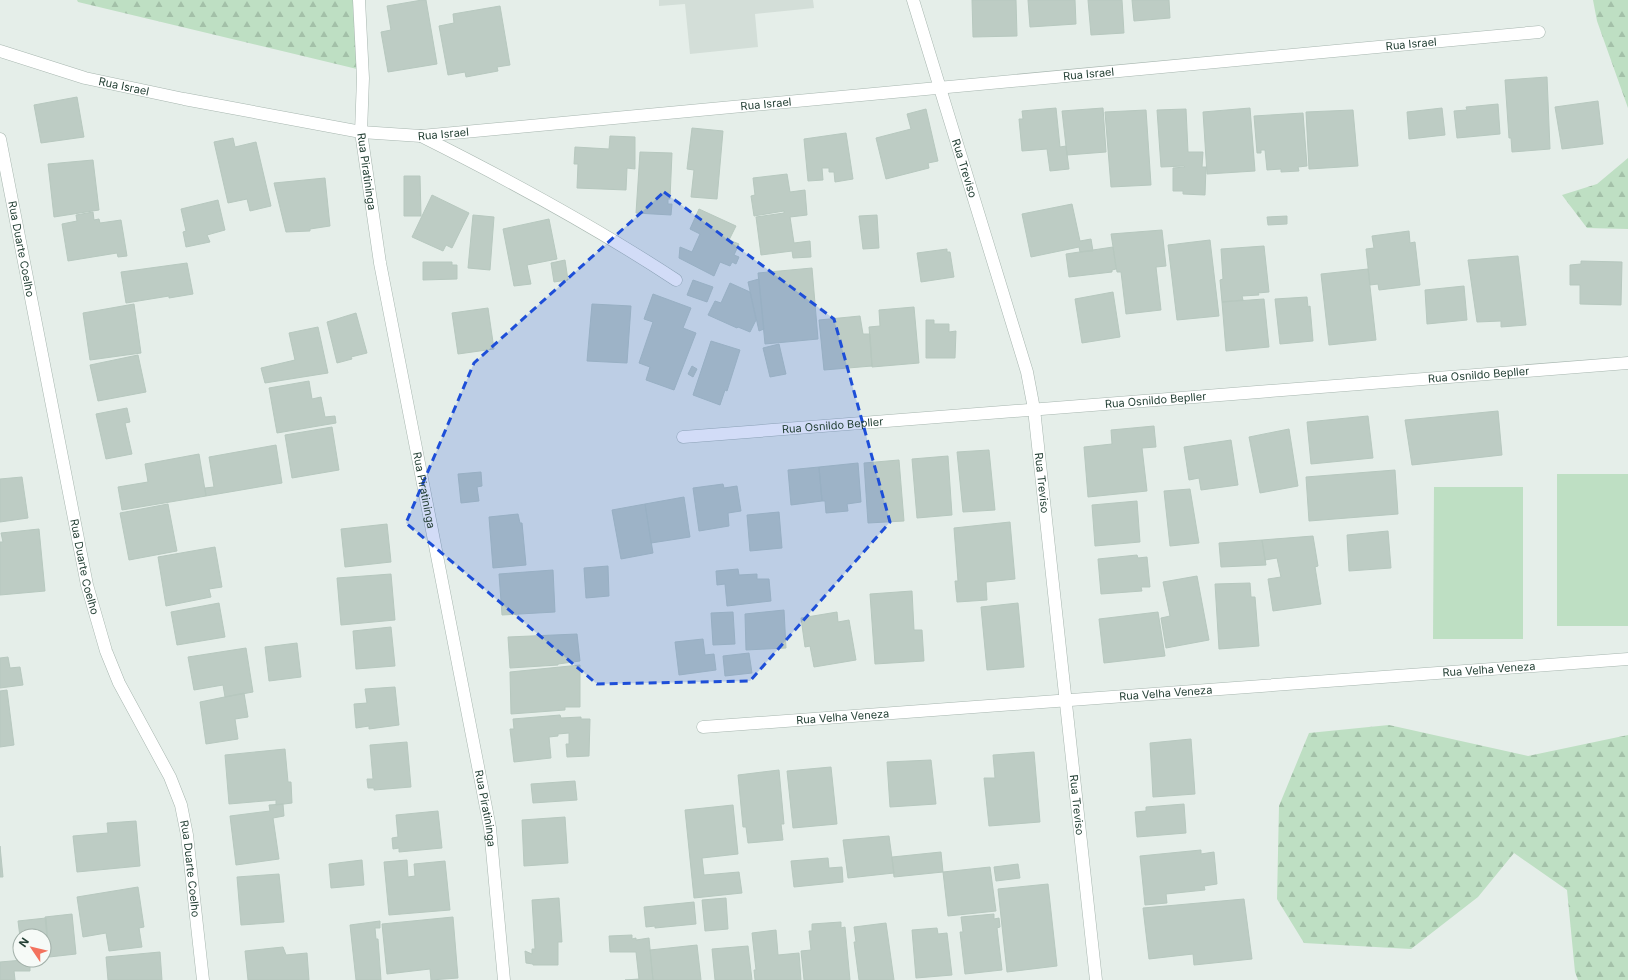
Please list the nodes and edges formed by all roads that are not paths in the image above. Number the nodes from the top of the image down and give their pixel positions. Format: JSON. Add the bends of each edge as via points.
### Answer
{"nodes":[{"id":1,"x":359,"y":0,"type":"edge"},
{"id":2,"x":913,"y":0,"type":"edge"},
{"id":3,"x":1539,"y":32,"type":"dead end"},
{"id":4,"x":0,"y":51,"type":"edge"},
{"id":5,"x":941,"y":88,"type":"junction"},
{"id":6,"x":361,"y":132,"type":"junction"},
{"id":7,"x":421,"y":136,"type":"junction"},
{"id":8,"x":0,"y":139,"type":"edge"},
{"id":9,"x":676,"y":280,"type":"dead end"},
{"id":10,"x":1628,"y":363,"type":"edge"},
{"id":11,"x":1034,"y":409,"type":"junction"},
{"id":12,"x":683,"y":436,"type":"dead end"},
{"id":13,"x":1628,"y":659,"type":"edge"},
{"id":14,"x":1066,"y":700,"type":"junction"},
{"id":15,"x":703,"y":727,"type":"dead end"},
{"id":16,"x":203,"y":980,"type":"edge"},
{"id":17,"x":504,"y":980,"type":"edge"},
{"id":18,"x":1096,"y":980,"type":"edge"}],
"edges":[{"from":1,"to":6,"type":"street","name":"Rua Piratininga"},
{"from":2,"to":5,"type":"street","name":"Rua Treviso"},
{"from":3,"to":5,"type":"street","name":"Rua Israel"},
{"from":4,"to":6,"type":"street","name":"Rua Israel","via":[[92,79]]},
{"from":5,"to":7,"type":"street","name":"Rua Israel"},
{"from":5,"to":11,"type":"street","name":"Rua Treviso","via":[[1027,372]]},
{"from":6,"to":7,"type":"street","name":"Rua Israel"},
{"from":6,"to":17,"type":"street","name":"Rua Piratininga","via":[[380,264],[490,828]]},
{"from":7,"to":9,"type":"street","via":[[583,222]]},
{"from":8,"to":16,"type":"street","name":"Rua Duarte Coelho","via":[[86,585],[104,645],[119,683],[170,777],[181,805],[187,835]]},
{"from":10,"to":11,"type":"street","name":"Rua Osnildo Bepller"},
{"from":11,"to":12,"type":"street","name":"Rua Osnildo Bepller"},
{"from":11,"to":14,"type":"street","name":"Rua Treviso"},
{"from":13,"to":14,"type":"street","name":"Rua Velha Veneza"},
{"from":14,"to":15,"type":"street","name":"Rua Velha Veneza"},
{"from":14,"to":18,"type":"street","name":"Rua Treviso"}]}
